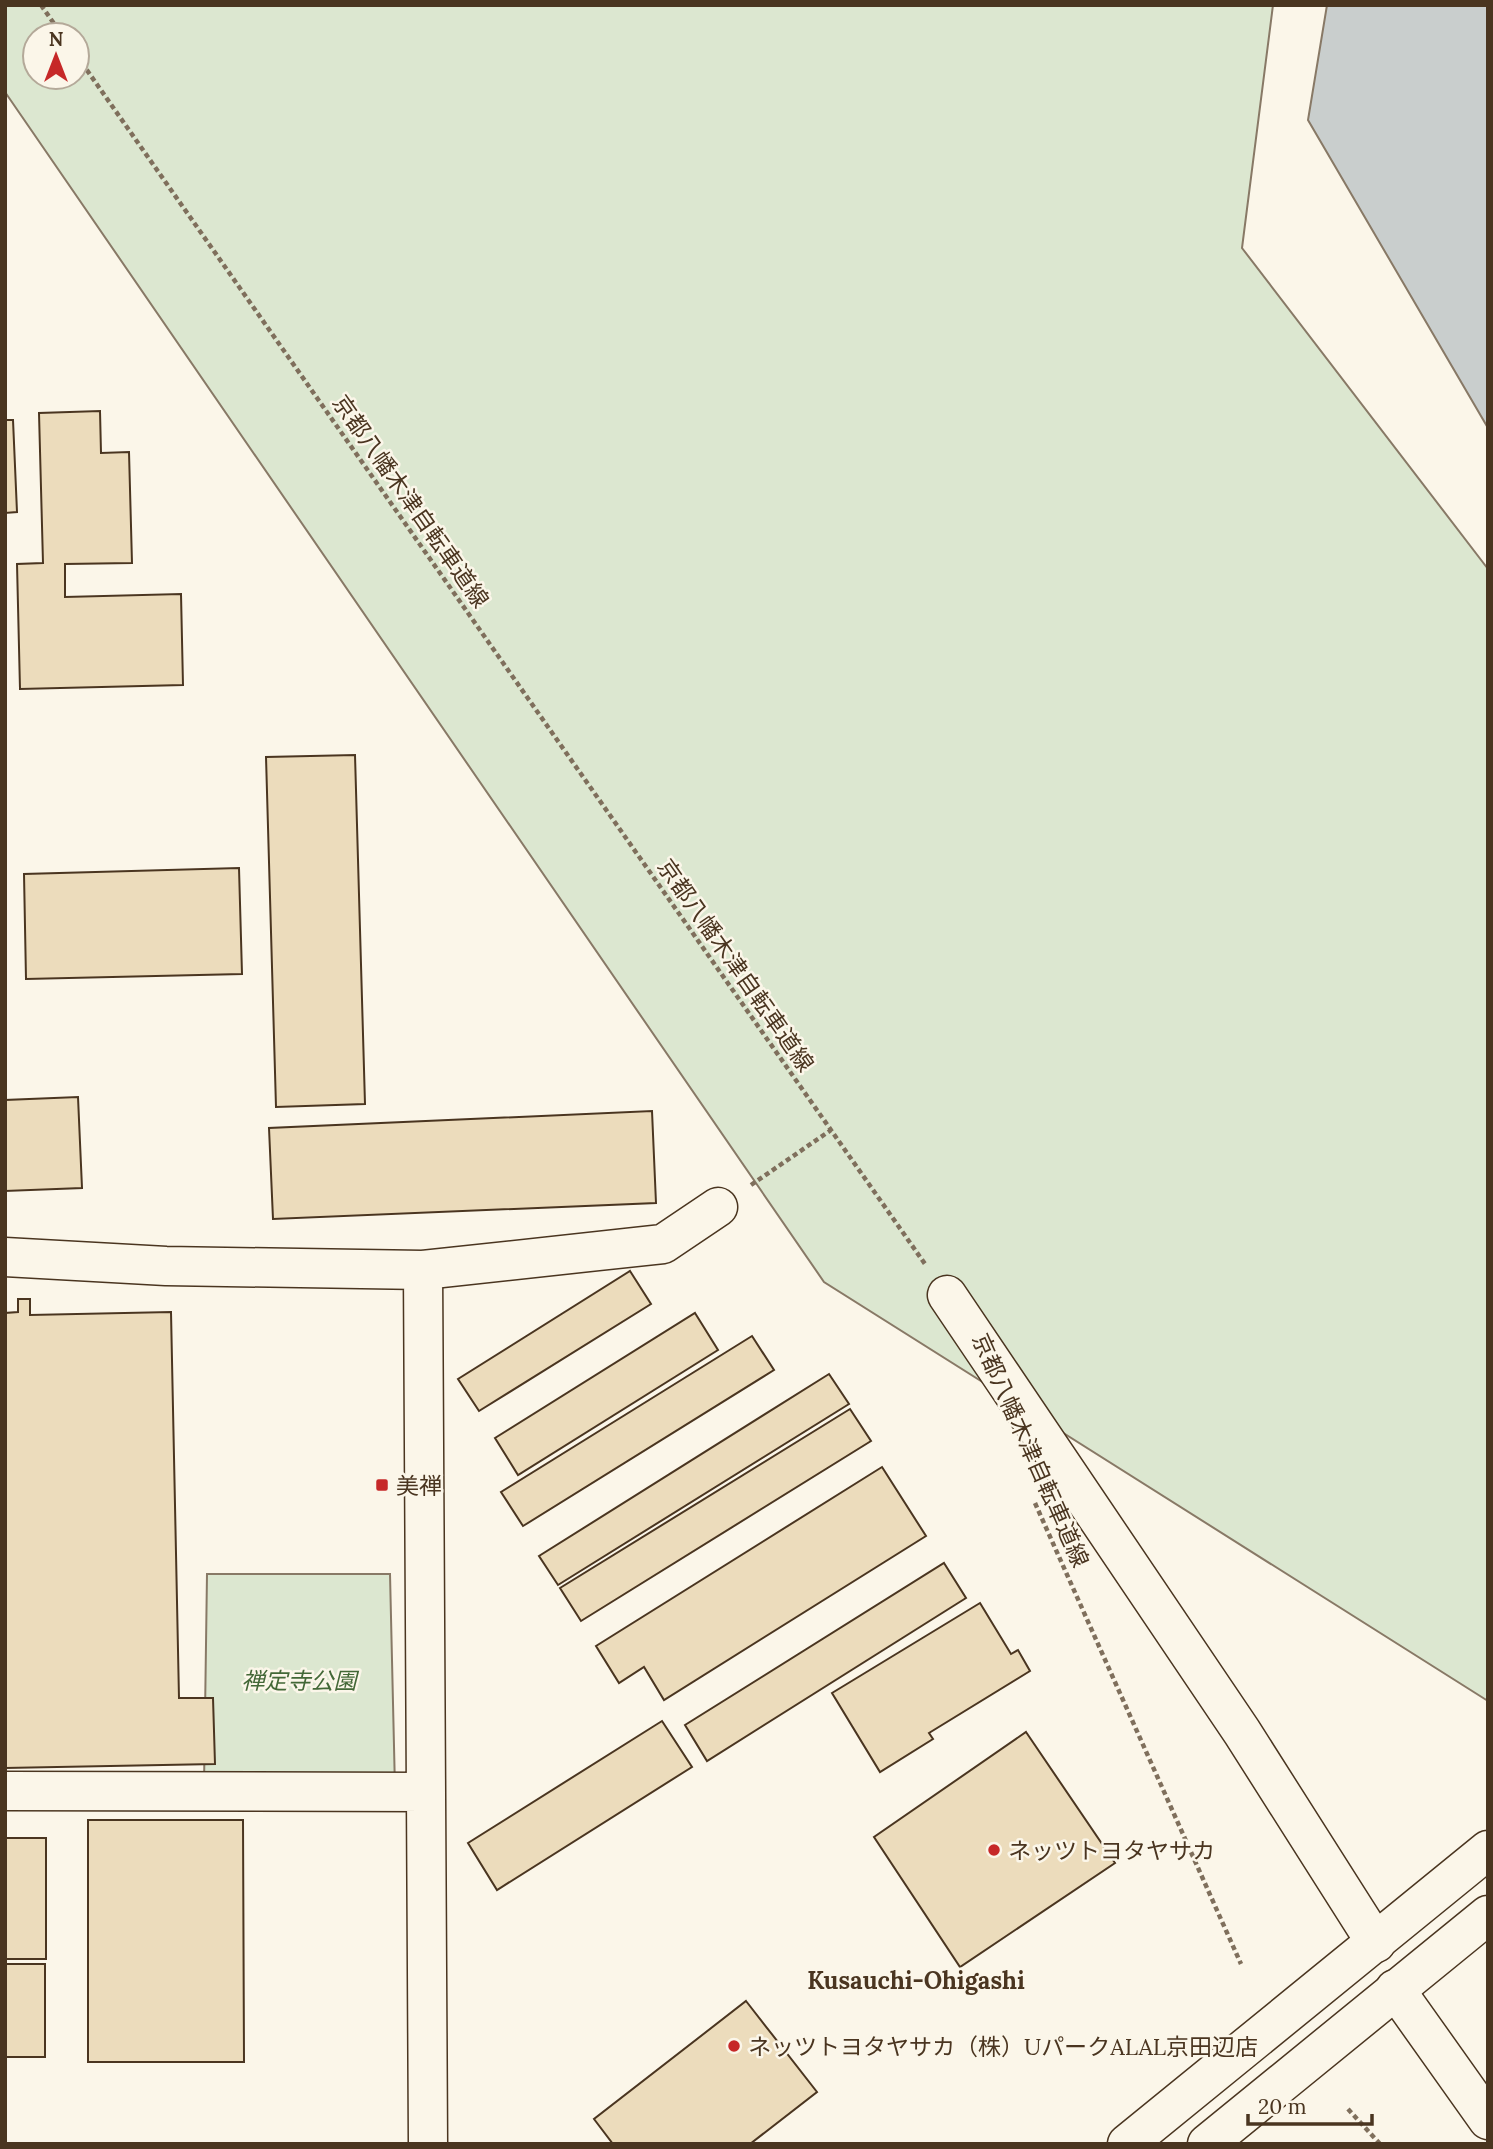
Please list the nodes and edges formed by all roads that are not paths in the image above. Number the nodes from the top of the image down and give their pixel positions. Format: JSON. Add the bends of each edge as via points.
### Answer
{"nodes":[{"id":1,"x":718,"y":1207,"type":"road end"},
{"id":2,"x":5,"y":1257,"type":"edge"},
{"id":3,"x":423,"y":1270,"type":"junction"},
{"id":4,"x":947,"y":1295,"type":"road end"},
{"id":5,"x":5,"y":1791,"type":"edge"},
{"id":6,"x":426,"y":1792,"type":"junction"},
{"id":7,"x":1488,"y":1850,"type":"edge"},
{"id":8,"x":1488,"y":1915,"type":"edge"},
{"id":9,"x":1387,"y":1933,"type":"junction"},
{"id":10,"x":1409,"y":1978,"type":"junction"},
{"id":11,"x":1488,"y":2120,"type":"edge"},
{"id":12,"x":428,"y":2144,"type":"edge"},
{"id":13,"x":1127,"y":2144,"type":"edge"},
{"id":14,"x":1206,"y":2144,"type":"edge"}],
"edges":[{"from":1,"to":3,"type":"main road","via":[[663,1244]]},
{"from":2,"to":3,"type":"main road","via":[[166,1266]]},
{"from":3,"to":6,"type":"main road"},
{"from":4,"to":9,"type":"main road","via":[[1242,1732]]},
{"from":5,"to":6,"type":"main road"},
{"from":6,"to":12,"type":"main road"},
{"from":7,"to":9,"type":"main road"},
{"from":8,"to":10,"type":"main road"},
{"from":9,"to":13,"type":"main road"},
{"from":10,"to":11,"type":"main road"},
{"from":10,"to":14,"type":"main road"}]}
